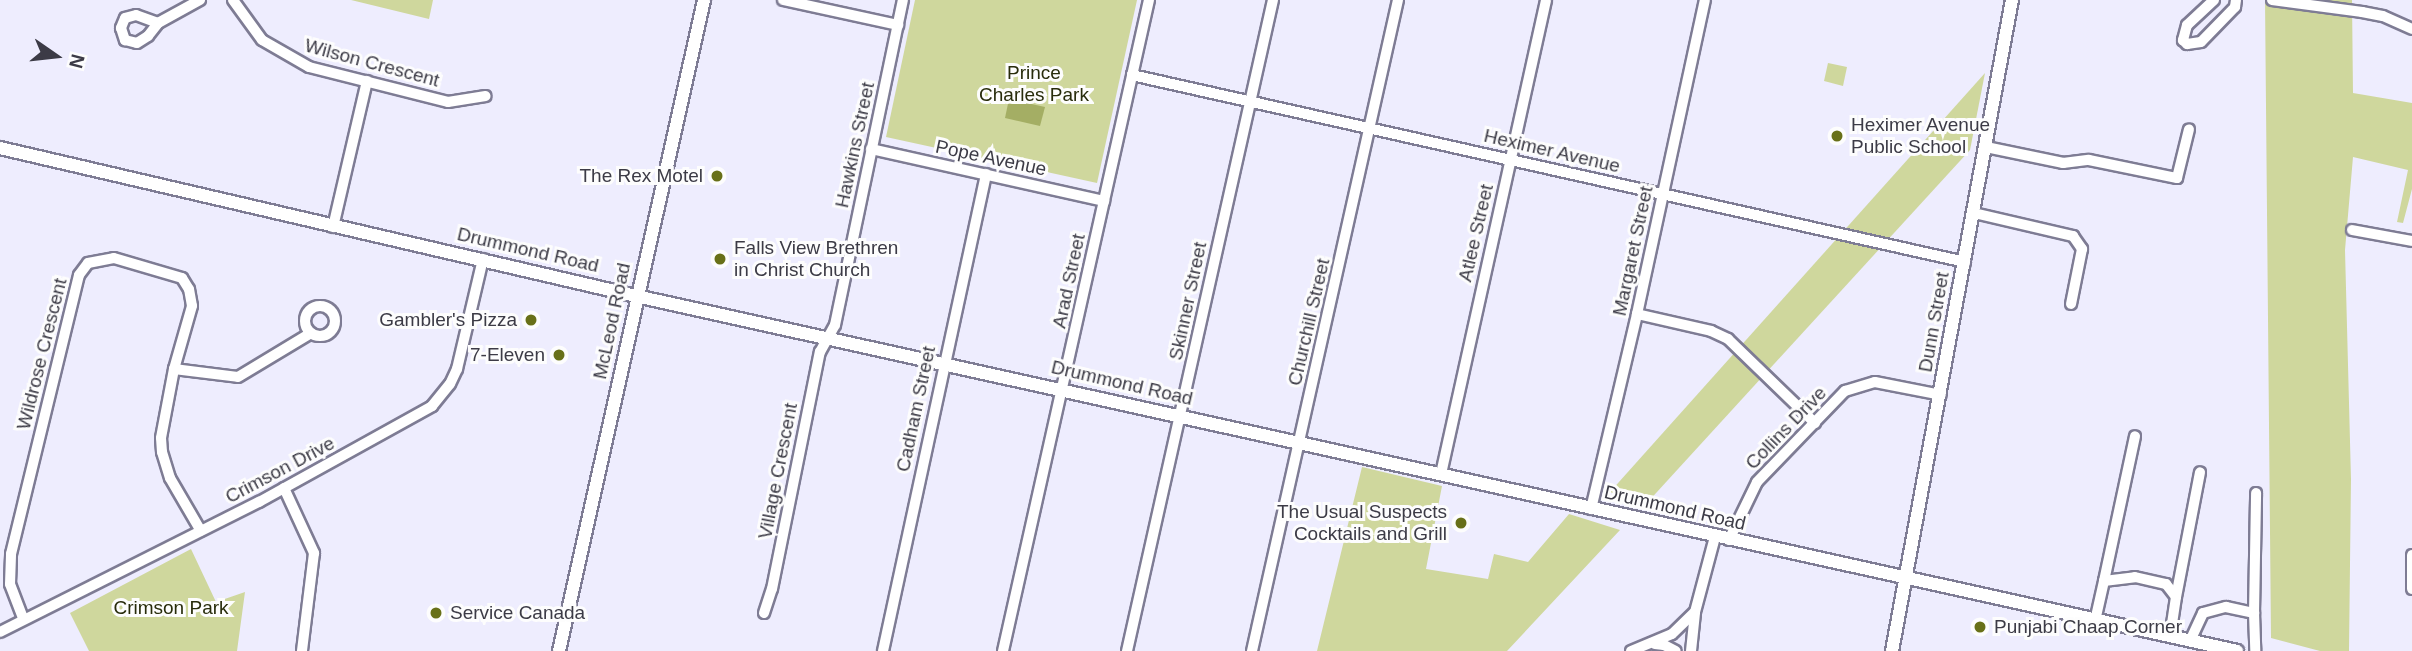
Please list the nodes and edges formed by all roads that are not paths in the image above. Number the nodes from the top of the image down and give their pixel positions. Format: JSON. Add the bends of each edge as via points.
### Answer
{"nodes":[{"id":1,"x":200,"y":0,"type":"edge"},
{"id":2,"x":233,"y":0,"type":"edge"},
{"id":3,"x":705,"y":0,"type":"edge"},
{"id":4,"x":783,"y":0,"type":"edge"},
{"id":5,"x":904,"y":0,"type":"edge"},
{"id":6,"x":1149,"y":0,"type":"edge"},
{"id":7,"x":1273,"y":0,"type":"edge"},
{"id":8,"x":1398,"y":0,"type":"edge"},
{"id":9,"x":1546,"y":0,"type":"edge"},
{"id":10,"x":1705,"y":0,"type":"edge"},
{"id":11,"x":2012,"y":0,"type":"edge"},
{"id":12,"x":2214,"y":0,"type":"edge"},
{"id":13,"x":2236,"y":0,"type":"edge"},
{"id":14,"x":2272,"y":0,"type":"edge"},
{"id":15,"x":158,"y":23,"type":"dead end"},
{"id":16,"x":898,"y":25,"type":"junction"},
{"id":17,"x":2412,"y":29,"type":"edge"},
{"id":18,"x":1132,"y":75,"type":"junction"},
{"id":19,"x":367,"y":81,"type":"junction"},
{"id":20,"x":486,"y":96,"type":"dead end"},
{"id":21,"x":1250,"y":100,"type":"junction"},
{"id":22,"x":1370,"y":129,"type":"junction"},
{"id":23,"x":2189,"y":129,"type":"dead end"},
{"id":24,"x":1986,"y":147,"type":"junction"},
{"id":25,"x":0,"y":148,"type":"edge"},
{"id":26,"x":871,"y":149,"type":"junction"},
{"id":27,"x":1511,"y":160,"type":"junction"},
{"id":28,"x":986,"y":174,"type":"junction"},
{"id":29,"x":1663,"y":194,"type":"junction"},
{"id":30,"x":1104,"y":201,"type":"junction"},
{"id":31,"x":1975,"y":213,"type":"junction"},
{"id":32,"x":333,"y":227,"type":"junction"},
{"id":33,"x":2353,"y":230,"type":"dead end"},
{"id":34,"x":2412,"y":241,"type":"edge"},
{"id":35,"x":483,"y":259,"type":"junction"},
{"id":36,"x":1965,"y":262,"type":"junction"},
{"id":37,"x":636,"y":296,"type":"junction"},
{"id":38,"x":2071,"y":303,"type":"dead end"},
{"id":39,"x":1637,"y":314,"type":"junction"},
{"id":40,"x":311,"y":333,"type":"dead end"},
{"id":41,"x":828,"y":337,"type":"junction"},
{"id":42,"x":944,"y":363,"type":"junction"},
{"id":43,"x":174,"y":369,"type":"junction"},
{"id":44,"x":1063,"y":389,"type":"junction"},
{"id":45,"x":1941,"y":395,"type":"junction"},
{"id":46,"x":1181,"y":416,"type":"junction"},
{"id":47,"x":1815,"y":423,"type":"junction"},
{"id":48,"x":2135,"y":436,"type":"dead end"},
{"id":49,"x":1299,"y":443,"type":"junction"},
{"id":50,"x":2200,"y":472,"type":"dead end"},
{"id":51,"x":1441,"y":474,"type":"junction"},
{"id":52,"x":284,"y":488,"type":"junction"},
{"id":53,"x":2256,"y":493,"type":"dead end"},
{"id":54,"x":1591,"y":509,"type":"junction"},
{"id":55,"x":201,"y":531,"type":"junction"},
{"id":56,"x":1715,"y":537,"type":"junction"},
{"id":57,"x":1729,"y":540,"type":"junction"},
{"id":58,"x":2412,"y":555,"type":"edge"},
{"id":59,"x":1907,"y":580,"type":"junction"},
{"id":60,"x":2104,"y":581,"type":"junction"},
{"id":61,"x":2412,"y":589,"type":"edge"},
{"id":62,"x":2176,"y":597,"type":"junction"},
{"id":63,"x":1695,"y":612,"type":"junction"},
{"id":64,"x":2254,"y":613,"type":"junction"},
{"id":65,"x":764,"y":614,"type":"dead end"},
{"id":66,"x":23,"y":618,"type":"junction"},
{"id":67,"x":2095,"y":621,"type":"junction"},
{"id":68,"x":0,"y":632,"type":"edge"},
{"id":69,"x":2170,"y":637,"type":"junction"},
{"id":70,"x":2190,"y":641,"type":"junction"},
{"id":71,"x":1650,"y":644,"type":"junction"},
{"id":72,"x":2207,"y":648,"type":"edge"},
{"id":73,"x":302,"y":651,"type":"edge"},
{"id":74,"x":559,"y":651,"type":"edge"},
{"id":75,"x":883,"y":651,"type":"edge"},
{"id":76,"x":1003,"y":651,"type":"edge"},
{"id":77,"x":1127,"y":651,"type":"edge"},
{"id":78,"x":1252,"y":651,"type":"edge"},
{"id":79,"x":1631,"y":651,"type":"edge"},
{"id":80,"x":1676,"y":651,"type":"edge"},
{"id":81,"x":1692,"y":651,"type":"edge"},
{"id":82,"x":1892,"y":651,"type":"edge"},
{"id":83,"x":2236,"y":651,"type":"edge"},
{"id":84,"x":2255,"y":651,"type":"edge"}],
"edges":[{"from":1,"to":15,"type":"street"},
{"from":2,"to":19,"type":"street","name":"Wilson Crescent","via":[[262,40],[285,56],[309,67]]},
{"from":3,"to":37,"type":"main road","name":"McLeod Road"},
{"from":4,"to":16,"type":"street"},
{"from":5,"to":16,"type":"street","name":"Hawkins Street"},
{"from":6,"to":18,"type":"street","name":"Arad Street"},
{"from":7,"to":21,"type":"street","name":"Skinner Street"},
{"from":8,"to":22,"type":"street","name":"Churchill Street"},
{"from":9,"to":27,"type":"street","name":"Atlee Street"},
{"from":10,"to":29,"type":"street","name":"Margaret Street"},
{"from":11,"to":24,"type":"main road","name":"Dunn Street"},
{"from":12,"to":13,"type":"street","via":[[2187,25],[2183,40],[2187,44],[2201,42],[2235,7]]},
{"from":14,"to":17,"type":"street","via":[[2383,16]]},
{"from":16,"to":26,"type":"street","name":"Hawkins Street"},
{"from":18,"to":21,"type":"street","name":"Heximer Avenue"},
{"from":18,"to":30,"type":"street","name":"Arad Street"},
{"from":19,"to":20,"type":"street","name":"Wilson Crescent","via":[[448,102]]},
{"from":19,"to":32,"type":"street"},
{"from":21,"to":22,"type":"street","name":"Heximer Avenue"},
{"from":21,"to":46,"type":"street","name":"Skinner Street"},
{"from":22,"to":27,"type":"street","name":"Heximer Avenue"},
{"from":22,"to":49,"type":"street","name":"Churchill Street"},
{"from":23,"to":24,"type":"street","via":[[2177,178],[2090,160],[2063,163]]},
{"from":24,"to":31,"type":"main road","name":"Dunn Street"},
{"from":25,"to":32,"type":"main road","name":"Drummond Road"},
{"from":26,"to":28,"type":"street","name":"Pope Avenue"},
{"from":26,"to":41,"type":"street","name":"Hawkins Street","via":[[835,325]]},
{"from":27,"to":29,"type":"street","name":"Heximer Avenue"},
{"from":27,"to":51,"type":"street","name":"Atlee Street"},
{"from":28,"to":30,"type":"street","name":"Pope Avenue"},
{"from":28,"to":42,"type":"street","name":"Cadham Street"},
{"from":29,"to":36,"type":"street","name":"Heximer Avenue"},
{"from":29,"to":39,"type":"street","name":"Margaret Street"},
{"from":30,"to":44,"type":"street","name":"Arad Street"},
{"from":31,"to":36,"type":"main road","name":"Dunn Street"},
{"from":31,"to":38,"type":"street","via":[[2073,236],[2082,249]]},
{"from":32,"to":35,"type":"main road","name":"Drummond Road"},
{"from":33,"to":34,"type":"street"},
{"from":35,"to":37,"type":"main road","name":"Drummond Road"},
{"from":35,"to":52,"type":"street","name":"Crimson Drive","via":[[457,369],[432,406]]},
{"from":36,"to":45,"type":"main road","name":"Dunn Street"},
{"from":37,"to":41,"type":"main road","name":"Drummond Road"},
{"from":37,"to":74,"type":"main road","name":"McLeod Road"},
{"from":39,"to":47,"type":"street","via":[[1728,339]]},
{"from":39,"to":54,"type":"street","name":"Margaret Street"},
{"from":40,"to":43,"type":"street","via":[[238,377]]},
{"from":41,"to":42,"type":"main road","name":"Drummond Road"},
{"from":41,"to":65,"type":"street","name":"Village Crescent","via":[[820,352]]},
{"from":42,"to":44,"type":"main road","name":"Drummond Road"},
{"from":42,"to":75,"type":"street","name":"Cadham Street"},
{"from":43,"to":55,"type":"street","via":[[162,452],[170,478]]},
{"from":43,"to":66,"type":"street","name":"Wildrose Crescent","via":[[192,306],[181,278],[114,258],[88,263],[79,275],[11,554],[10,584]]},
{"from":44,"to":46,"type":"main road","name":"Drummond Road"},
{"from":44,"to":76,"type":"street","name":"Arad Street"},
{"from":45,"to":47,"type":"street","name":"Collins Drive","via":[[1875,382],[1845,391]]},
{"from":45,"to":59,"type":"main road","name":"Dunn Street"},
{"from":46,"to":49,"type":"main road","name":"Drummond Road"},
{"from":46,"to":77,"type":"street","name":"Skinner Street"},
{"from":47,"to":57,"type":"street","name":"Collins Drive","via":[[1757,482]]},
{"from":48,"to":60,"type":"street"},
{"from":49,"to":51,"type":"main road","name":"Drummond Road"},
{"from":49,"to":78,"type":"street","name":"Churchill Street"},
{"from":50,"to":62,"type":"street"},
{"from":51,"to":54,"type":"main road","name":"Drummond Road"},
{"from":52,"to":55,"type":"street","name":"Crimson Drive"},
{"from":52,"to":73,"type":"street","via":[[314,553]]},
{"from":53,"to":64,"type":"street"},
{"from":54,"to":56,"type":"main road","name":"Drummond Road"},
{"from":55,"to":66,"type":"street","name":"Crimson Drive"},
{"from":56,"to":57,"type":"main road","name":"Drummond Road"},
{"from":56,"to":63,"type":"street"},
{"from":57,"to":59,"type":"main road","name":"Drummond Road"},
{"from":58,"to":61,"type":"street"},
{"from":59,"to":67,"type":"main road","name":"Drummond Road"},
{"from":59,"to":82,"type":"main road","name":"Dunn Street"},
{"from":60,"to":62,"type":"street","via":[[2135,577],[2166,584]]},
{"from":60,"to":67,"type":"street"},
{"from":62,"to":69,"type":"street"},
{"from":63,"to":71,"type":"street","via":[[1672,634]]},
{"from":63,"to":81,"type":"street"},
{"from":64,"to":70,"type":"street","via":[[2226,607],[2203,613]]},
{"from":64,"to":84,"type":"street"},
{"from":66,"to":68,"type":"street","name":"Crimson Drive"},
{"from":67,"to":69,"type":"main road","name":"Drummond Road"},
{"from":69,"to":70,"type":"main road","name":"Drummond Road"},
{"from":70,"to":72,"type":"main road","name":"Drummond Road"},
{"from":71,"to":79,"type":"street"},
{"from":71,"to":80,"type":"street"},
{"from":72,"to":83,"type":"main road","name":"Drummond Road"}]}
